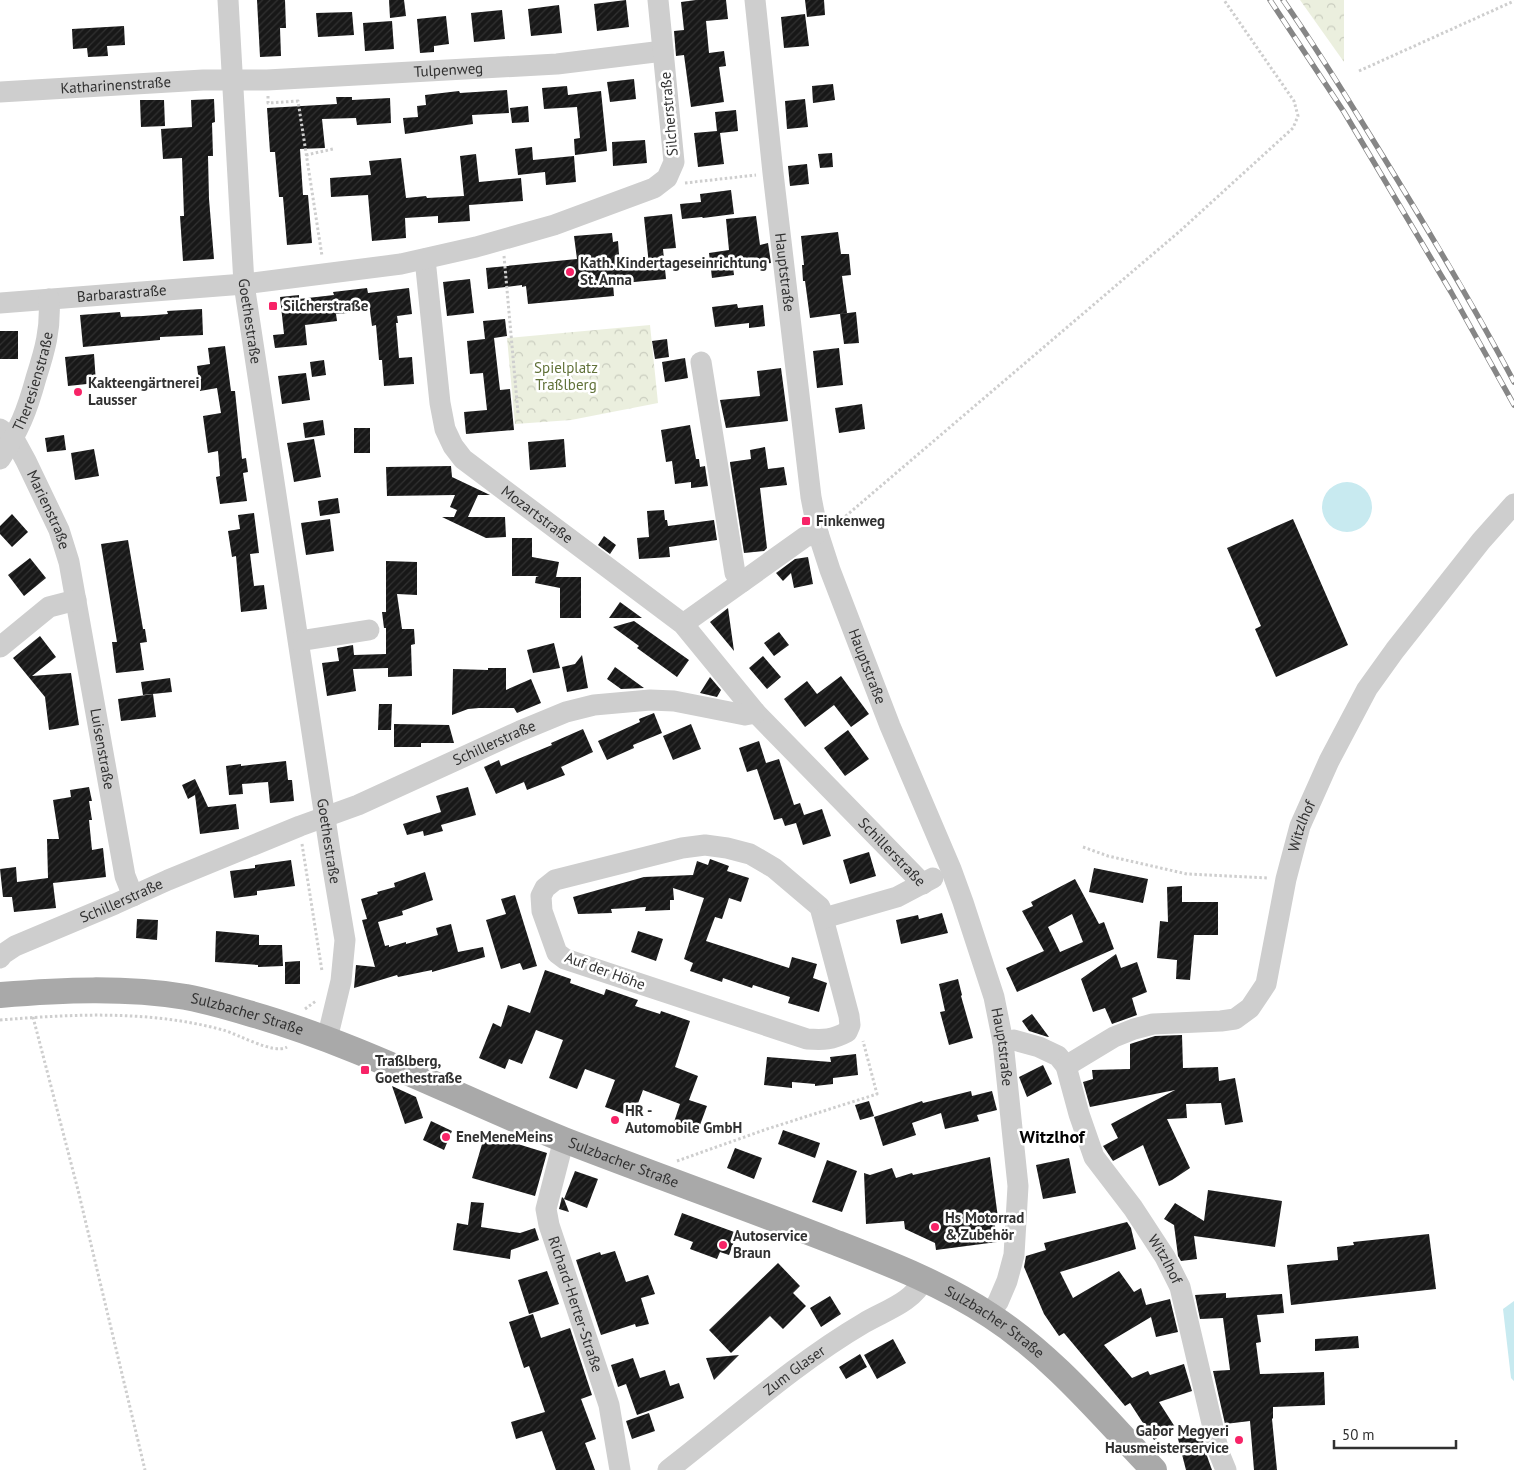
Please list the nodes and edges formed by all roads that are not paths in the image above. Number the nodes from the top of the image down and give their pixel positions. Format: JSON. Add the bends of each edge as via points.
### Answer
{"nodes":[{"id":1,"x":228,"y":0,"type":"edge"},
{"id":2,"x":658,"y":0,"type":"edge"},
{"id":3,"x":755,"y":0,"type":"edge"},
{"id":4,"x":663,"y":51,"type":"junction"},
{"id":5,"x":232,"y":80,"type":"junction"},
{"id":6,"x":0,"y":92,"type":"edge"},
{"id":7,"x":425,"y":259,"type":"junction"},
{"id":8,"x":244,"y":284,"type":"junction"},
{"id":9,"x":49,"y":299,"type":"junction"},
{"id":10,"x":0,"y":303,"type":"edge"},
{"id":11,"x":701,"y":362,"type":"dead end"},
{"id":12,"x":7,"y":434,"type":"edge"},
{"id":13,"x":0,"y":459,"type":"edge"},
{"id":14,"x":1514,"y":504,"type":"edge"},
{"id":15,"x":818,"y":533,"type":"junction"},
{"id":16,"x":742,"y":582,"type":"junction"},
{"id":17,"x":76,"y":600,"type":"junction"},
{"id":18,"x":684,"y":624,"type":"junction"},
{"id":19,"x":369,"y":630,"type":"dead end"},
{"id":20,"x":299,"y":641,"type":"junction"},
{"id":21,"x":0,"y":647,"type":"edge"},
{"id":22,"x":756,"y":713,"type":"junction"},
{"id":23,"x":325,"y":817,"type":"junction"},
{"id":24,"x":951,"y":869,"type":"junction"},
{"id":25,"x":923,"y":884,"type":"junction"},
{"id":26,"x":134,"y":896,"type":"junction"},
{"id":27,"x":824,"y":918,"type":"junction"},
{"id":28,"x":0,"y":958,"type":"edge"},
{"id":29,"x":0,"y":995,"type":"edge"},
{"id":30,"x":327,"y":1039,"type":"junction"},
{"id":31,"x":1003,"y":1042,"type":"junction"},
{"id":32,"x":1066,"y":1066,"type":"junction"},
{"id":33,"x":564,"y":1139,"type":"junction"},
{"id":34,"x":924,"y":1279,"type":"junction"},
{"id":35,"x":989,"y":1314,"type":"junction"},
{"id":36,"x":620,"y":1470,"type":"edge"},
{"id":37,"x":668,"y":1470,"type":"edge"},
{"id":38,"x":1154,"y":1470,"type":"edge"},
{"id":39,"x":1226,"y":1470,"type":"edge"}],
"edges":[{"from":1,"to":5,"type":"street","name":"Goethestraße"},
{"from":2,"to":4,"type":"street","name":"Silcherstraße"},
{"from":3,"to":15,"type":"street","name":"Hauptstraße","via":[[811,497]]},
{"from":4,"to":5,"type":"street","name":"Tulpenweg","via":[[557,64]]},
{"from":4,"to":7,"type":"street","name":"Silcherstraße","via":[[674,162],[668,178],[654,188],[554,225]]},
{"from":5,"to":6,"type":"street","name":"Katharinenstraße"},
{"from":5,"to":8,"type":"street","name":"Goethestraße"},
{"from":7,"to":8,"type":"street","name":"Silcherstraße"},
{"from":7,"to":18,"type":"street","name":"Mozartstraße","via":[[440,403],[452,446],[463,459]]},
{"from":8,"to":9,"type":"street","name":"Barbarastraße"},
{"from":8,"to":20,"type":"street","name":"Goethestraße"},
{"from":9,"to":10,"type":"street","name":"Barbarastraße"},
{"from":9,"to":12,"type":"street","name":"Theresienstraße","via":[[48,341],[26,415]]},
{"from":11,"to":16,"type":"street","via":[[735,572]]},
{"from":12,"to":13,"type":"street","name":"Theresienstraße"},
{"from":12,"to":17,"type":"street","name":"Marienstraße","via":[[26,461],[59,530]]},
{"from":14,"to":32,"type":"street","name":"Witzlhof","via":[[1437,596],[1367,689],[1329,761],[1300,826],[1286,879],[1266,984],[1250,1008],[1235,1019],[1153,1024],[1134,1029],[1114,1037]]},
{"from":15,"to":16,"type":"street","via":[[806,537]]},
{"from":15,"to":24,"type":"street","name":"Hauptstraße","via":[[887,717]]},
{"from":16,"to":18,"type":"street"},
{"from":17,"to":21,"type":"street","via":[[49,607]]},
{"from":17,"to":26,"type":"street","name":"Luisenstraße","via":[[125,876]]},
{"from":18,"to":22,"type":"street","name":"Mozartstraße"},
{"from":19,"to":20,"type":"street"},
{"from":20,"to":23,"type":"street","name":"Goethestraße"},
{"from":22,"to":23,"type":"street","name":"Schillerstraße","via":[[745,715],[674,701],[623,702],[576,710],[520,731]]},
{"from":22,"to":25,"type":"street","name":"Schillerstraße"},
{"from":23,"to":26,"type":"street","name":"Schillerstraße"},
{"from":23,"to":30,"type":"street","name":"Goethestraße","via":[[345,940],[342,981]]},
{"from":24,"to":25,"type":"street","name":"Schillerstraße"},
{"from":24,"to":31,"type":"street","name":"Hauptstraße","via":[[994,996]]},
{"from":25,"to":27,"type":"street","via":[[897,897]]},
{"from":26,"to":28,"type":"street","name":"Schillerstraße","via":[[15,946]]},
{"from":27,"to":27,"type":"street","name":"Auf der Höhe","via":[[820,907],[774,868],[750,854],[706,845],[555,880],[544,888],[541,896],[542,911],[553,944],[557,953],[566,959],[807,1039],[822,1040],[846,1032],[850,1025]]},
{"from":29,"to":30,"type":"main road","name":"Sulzbacher Straße","via":[[89,990],[188,997],[257,1016],[301,1021]]},
{"from":30,"to":33,"type":"main road","name":"Sulzbacher Straße"},
{"from":31,"to":32,"type":"street","via":[[1014,1040],[1039,1047],[1058,1056]]},
{"from":31,"to":35,"type":"street","name":"Hauptstraße","via":[[1018,1186],[1014,1255],[1007,1281]]},
{"from":32,"to":39,"type":"street","name":"Witzlhof","via":[[1094,1157],[1133,1208],[1180,1287],[1219,1453]]},
{"from":33,"to":34,"type":"main road","name":"Sulzbacher Straße"},
{"from":33,"to":36,"type":"street","name":"Richard-Herter-Straße","via":[[546,1210],[608,1405]]},
{"from":34,"to":35,"type":"main road","name":"Sulzbacher Straße"},
{"from":34,"to":37,"type":"street","name":"Zum Glaser","via":[[910,1298],[863,1323],[814,1356]]},
{"from":35,"to":38,"type":"main road","name":"Sulzbacher Straße","via":[[1058,1369]]}]}
